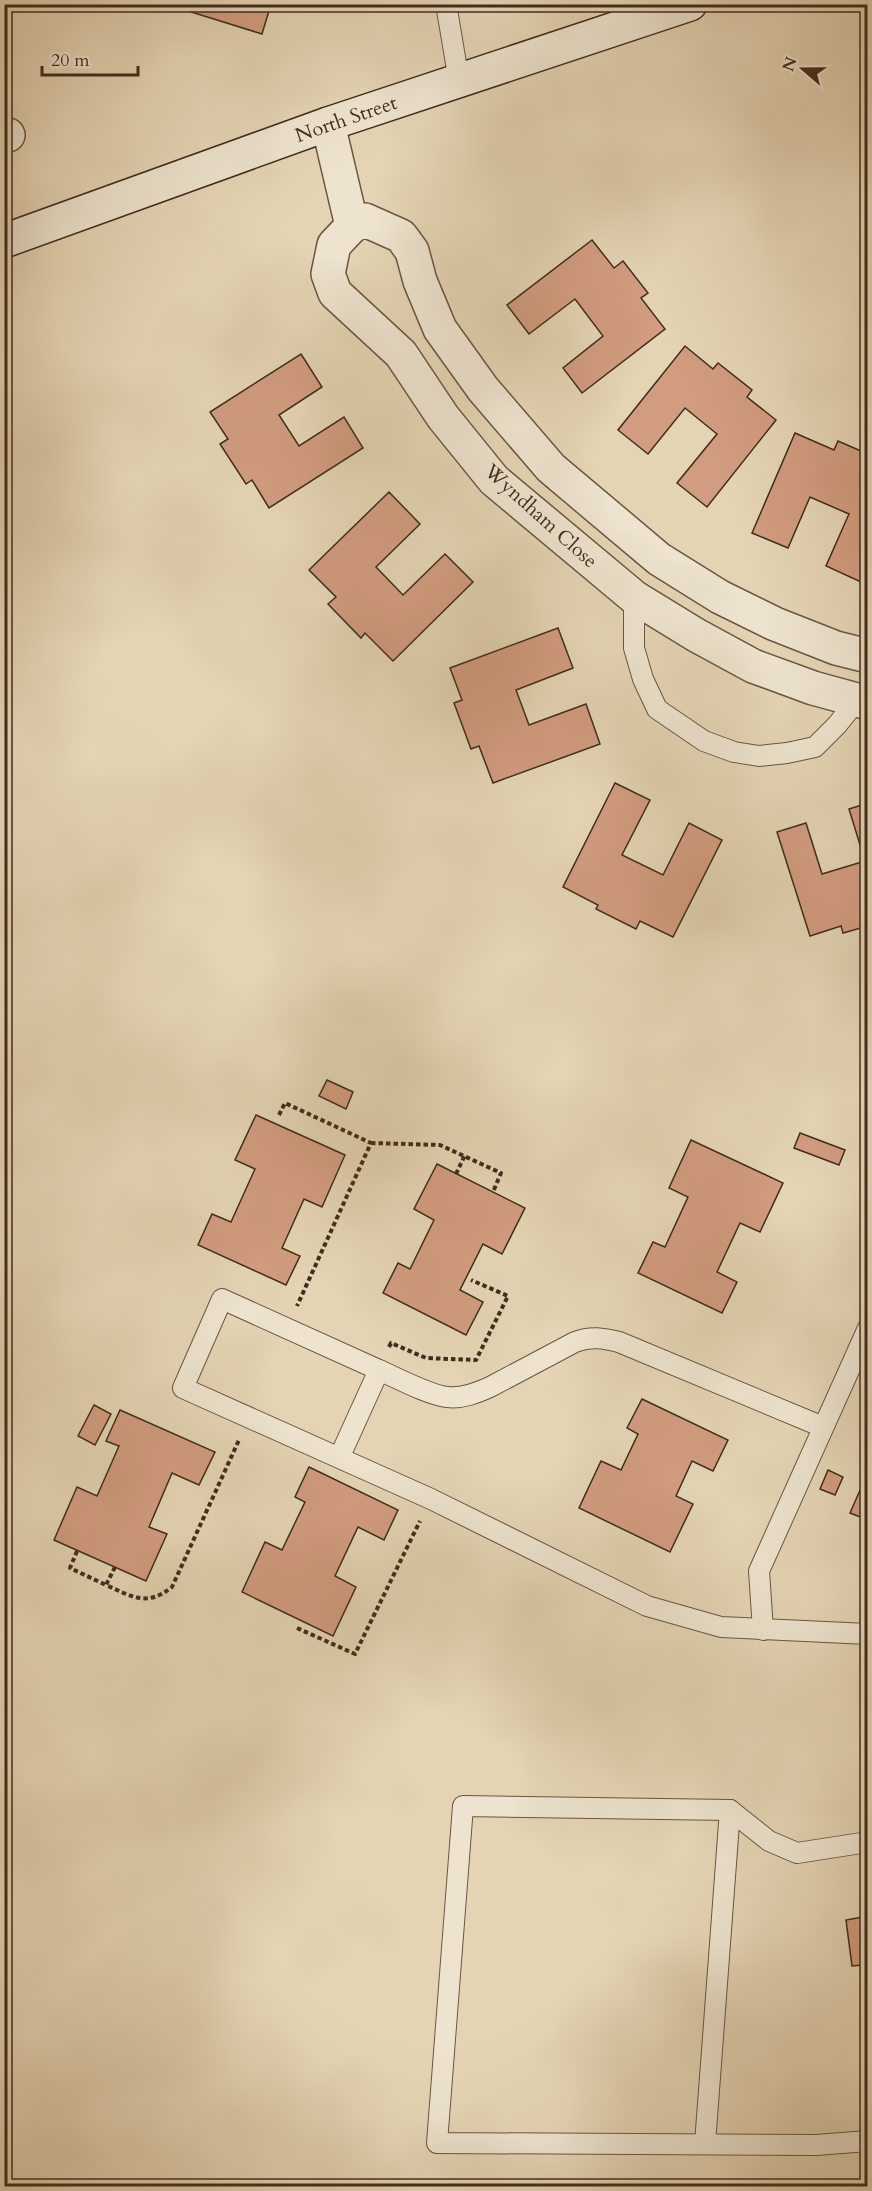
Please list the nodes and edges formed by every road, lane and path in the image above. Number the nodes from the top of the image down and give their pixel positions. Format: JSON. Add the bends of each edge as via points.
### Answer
{"nodes":[{"id":1,"x":446,"y":4,"type":"edge"},
{"id":2,"x":690,"y":4,"type":"edge"},
{"id":3,"x":459,"y":81,"type":"junction"},
{"id":4,"x":328,"y":124,"type":"junction"},
{"id":5,"x":352,"y":226,"type":"junction"},
{"id":6,"x":4,"y":241,"type":"edge"},
{"id":7,"x":440,"y":329,"type":"junction"},
{"id":8,"x":401,"y":354,"type":"junction"},
{"id":9,"x":659,"y":559,"type":"junction"},
{"id":10,"x":634,"y":597,"type":"junction"},
{"id":11,"x":867,"y":657,"type":"edge"},
{"id":12,"x":862,"y":702,"type":"edge"},
{"id":13,"x":279,"y":1115,"type":"dead end"},
{"id":14,"x":371,"y":1143,"type":"junction"},
{"id":15,"x":465,"y":1155,"type":"junction"},
{"id":16,"x":456,"y":1174,"type":"dead end"},
{"id":17,"x":493,"y":1192,"type":"dead end"},
{"id":18,"x":471,"y":1280,"type":"dead end"},
{"id":19,"x":867,"y":1328,"type":"edge"},
{"id":20,"x":287,"y":1329,"type":"junction"},
{"id":21,"x":380,"y":1370,"type":"junction"},
{"id":22,"x":249,"y":1417,"type":"junction"},
{"id":23,"x":823,"y":1427,"type":"junction"},
{"id":24,"x":340,"y":1456,"type":"junction"},
{"id":25,"x":431,"y":1499,"type":"junction"},
{"id":26,"x":77,"y":1551,"type":"dead end"},
{"id":27,"x":115,"y":1567,"type":"dead end"},
{"id":28,"x":106,"y":1585,"type":"junction"},
{"id":29,"x":297,"y":1628,"type":"dead end"},
{"id":30,"x":763,"y":1630,"type":"junction"},
{"id":31,"x":867,"y":1634,"type":"edge"},
{"id":32,"x":730,"y":1810,"type":"junction"},
{"id":33,"x":867,"y":1842,"type":"edge"},
{"id":34,"x":867,"y":2141,"type":"edge"},
{"id":35,"x":705,"y":2144,"type":"junction"}],
"edges":[{"from":1,"to":3,"type":"lane"},
{"from":2,"to":3,"type":"street","name":"North Street"},
{"from":3,"to":4,"type":"street","name":"North Street"},
{"from":4,"to":5,"type":"street"},
{"from":4,"to":6,"type":"street","name":"North Street"},
{"from":5,"to":7,"type":"street","via":[[365,220],[401,236],[412,251]]},
{"from":5,"to":8,"type":"street","name":"Wyndham Close","via":[[334,245],[328,274],[335,293]]},
{"from":7,"to":8,"type":"street"},
{"from":7,"to":9,"type":"street","via":[[483,389],[551,468]]},
{"from":8,"to":10,"type":"street","name":"Wyndham Close","via":[[443,417],[494,480]]},
{"from":9,"to":10,"type":"street"},
{"from":9,"to":11,"type":"street","via":[[720,597],[775,624]]},
{"from":10,"to":12,"type":"street","name":"Wyndham Close","via":[[753,666]]},
{"from":10,"to":12,"type":"lane","via":[[634,648],[657,709],[704,741],[759,756],[815,747]]},
{"from":13,"to":14,"type":"path","via":[[285,1103]]},
{"from":14,"to":15,"type":"path","via":[[440,1145]]},
{"from":14,"to":20,"type":"path"},
{"from":15,"to":16,"type":"path"},
{"from":15,"to":17,"type":"path","via":[[501,1173]]},
{"from":18,"to":21,"type":"path","via":[[508,1296],[476,1360],[426,1358],[391,1343]]},
{"from":19,"to":23,"type":"lane"},
{"from":20,"to":21,"type":"lane"},
{"from":20,"to":22,"type":"lane","via":[[222,1299],[183,1388]]},
{"from":21,"to":23,"type":"lane","via":[[447,1397],[461,1396],[490,1387],[575,1342],[603,1338]]},
{"from":21,"to":24,"type":"lane"},
{"from":22,"to":24,"type":"lane"},
{"from":22,"to":28,"type":"path","via":[[172,1587],[162,1595],[137,1599]]},
{"from":23,"to":30,"type":"lane","via":[[759,1571]]},
{"from":24,"to":25,"type":"lane"},
{"from":25,"to":29,"type":"path","via":[[355,1654]]},
{"from":25,"to":30,"type":"lane","via":[[647,1606],[721,1627]]},
{"from":26,"to":28,"type":"path","via":[[70,1568]]},
{"from":27,"to":28,"type":"path"},
{"from":30,"to":31,"type":"lane"},
{"from":32,"to":33,"type":"lane","via":[[769,1841],[797,1853]]},
{"from":32,"to":35,"type":"lane"},
{"from":32,"to":35,"type":"lane","via":[[463,1806],[437,2143]]},
{"from":34,"to":35,"type":"lane","via":[[816,2145]]}]}
